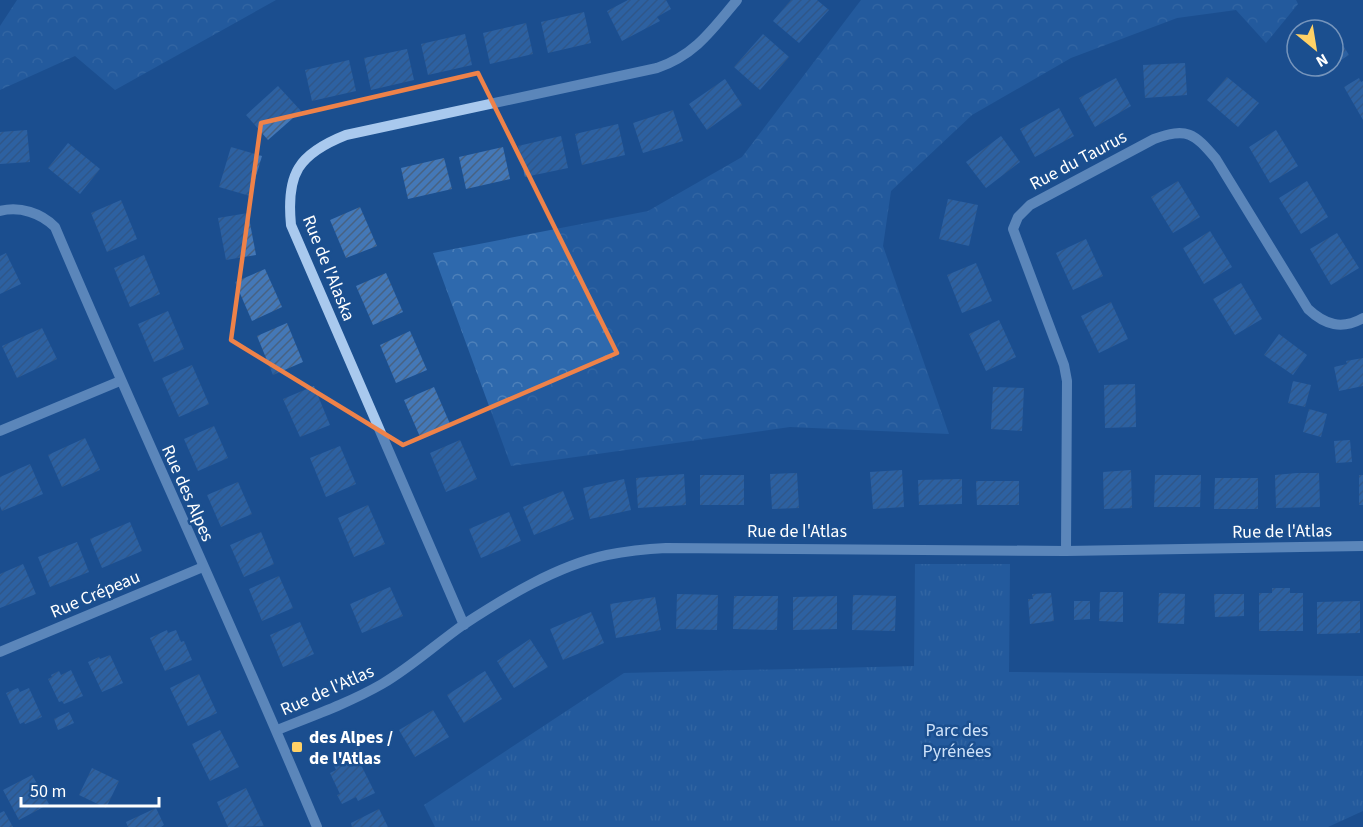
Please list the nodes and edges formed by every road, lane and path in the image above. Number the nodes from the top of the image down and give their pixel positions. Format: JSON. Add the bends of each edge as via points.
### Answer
{"nodes":[{"id":1,"x":738,"y":0,"type":"edge"},
{"id":2,"x":0,"y":211,"type":"edge"},
{"id":3,"x":1363,"y":318,"type":"edge"},
{"id":4,"x":120,"y":381,"type":"junction"},
{"id":5,"x":0,"y":431,"type":"edge"},
{"id":6,"x":1363,"y":546,"type":"edge"},
{"id":7,"x":1066,"y":551,"type":"junction"},
{"id":8,"x":203,"y":567,"type":"junction"},
{"id":9,"x":464,"y":625,"type":"junction"},
{"id":10,"x":0,"y":652,"type":"edge"},
{"id":11,"x":277,"y":730,"type":"junction"},
{"id":12,"x":317,"y":827,"type":"edge"}],
"edges":[{"from":1,"to":9,"type":"street","name":"Rue de l'Alaska","via":[[703,41],[657,69],[346,135],[323,144],[293,177],[291,225]]},
{"from":2,"to":4,"type":"street","name":"Rue des Alpes","via":[[28,211],[56,227]]},
{"from":3,"to":7,"type":"street","name":"Rue du Taurus","via":[[1353,324],[1328,324],[1308,309],[1216,159],[1190,134],[1172,132],[1154,139],[1030,205],[1017,217],[1013,229],[1067,381]]},
{"from":4,"to":5,"type":"street"},
{"from":4,"to":8,"type":"street","name":"Rue des Alpes"},
{"from":6,"to":7,"type":"street","name":"Rue de l'Atlas"},
{"from":7,"to":9,"type":"street","name":"Rue de l'Atlas","via":[[634,550],[586,562],[543,579]]},
{"from":8,"to":10,"type":"street","name":"Rue Crépeau"},
{"from":8,"to":11,"type":"street","name":"Rue des Alpes"},
{"from":9,"to":11,"type":"street","name":"Rue de l'Atlas","via":[[382,684]]},
{"from":11,"to":12,"type":"street","name":"Rue des Alpes"}]}
